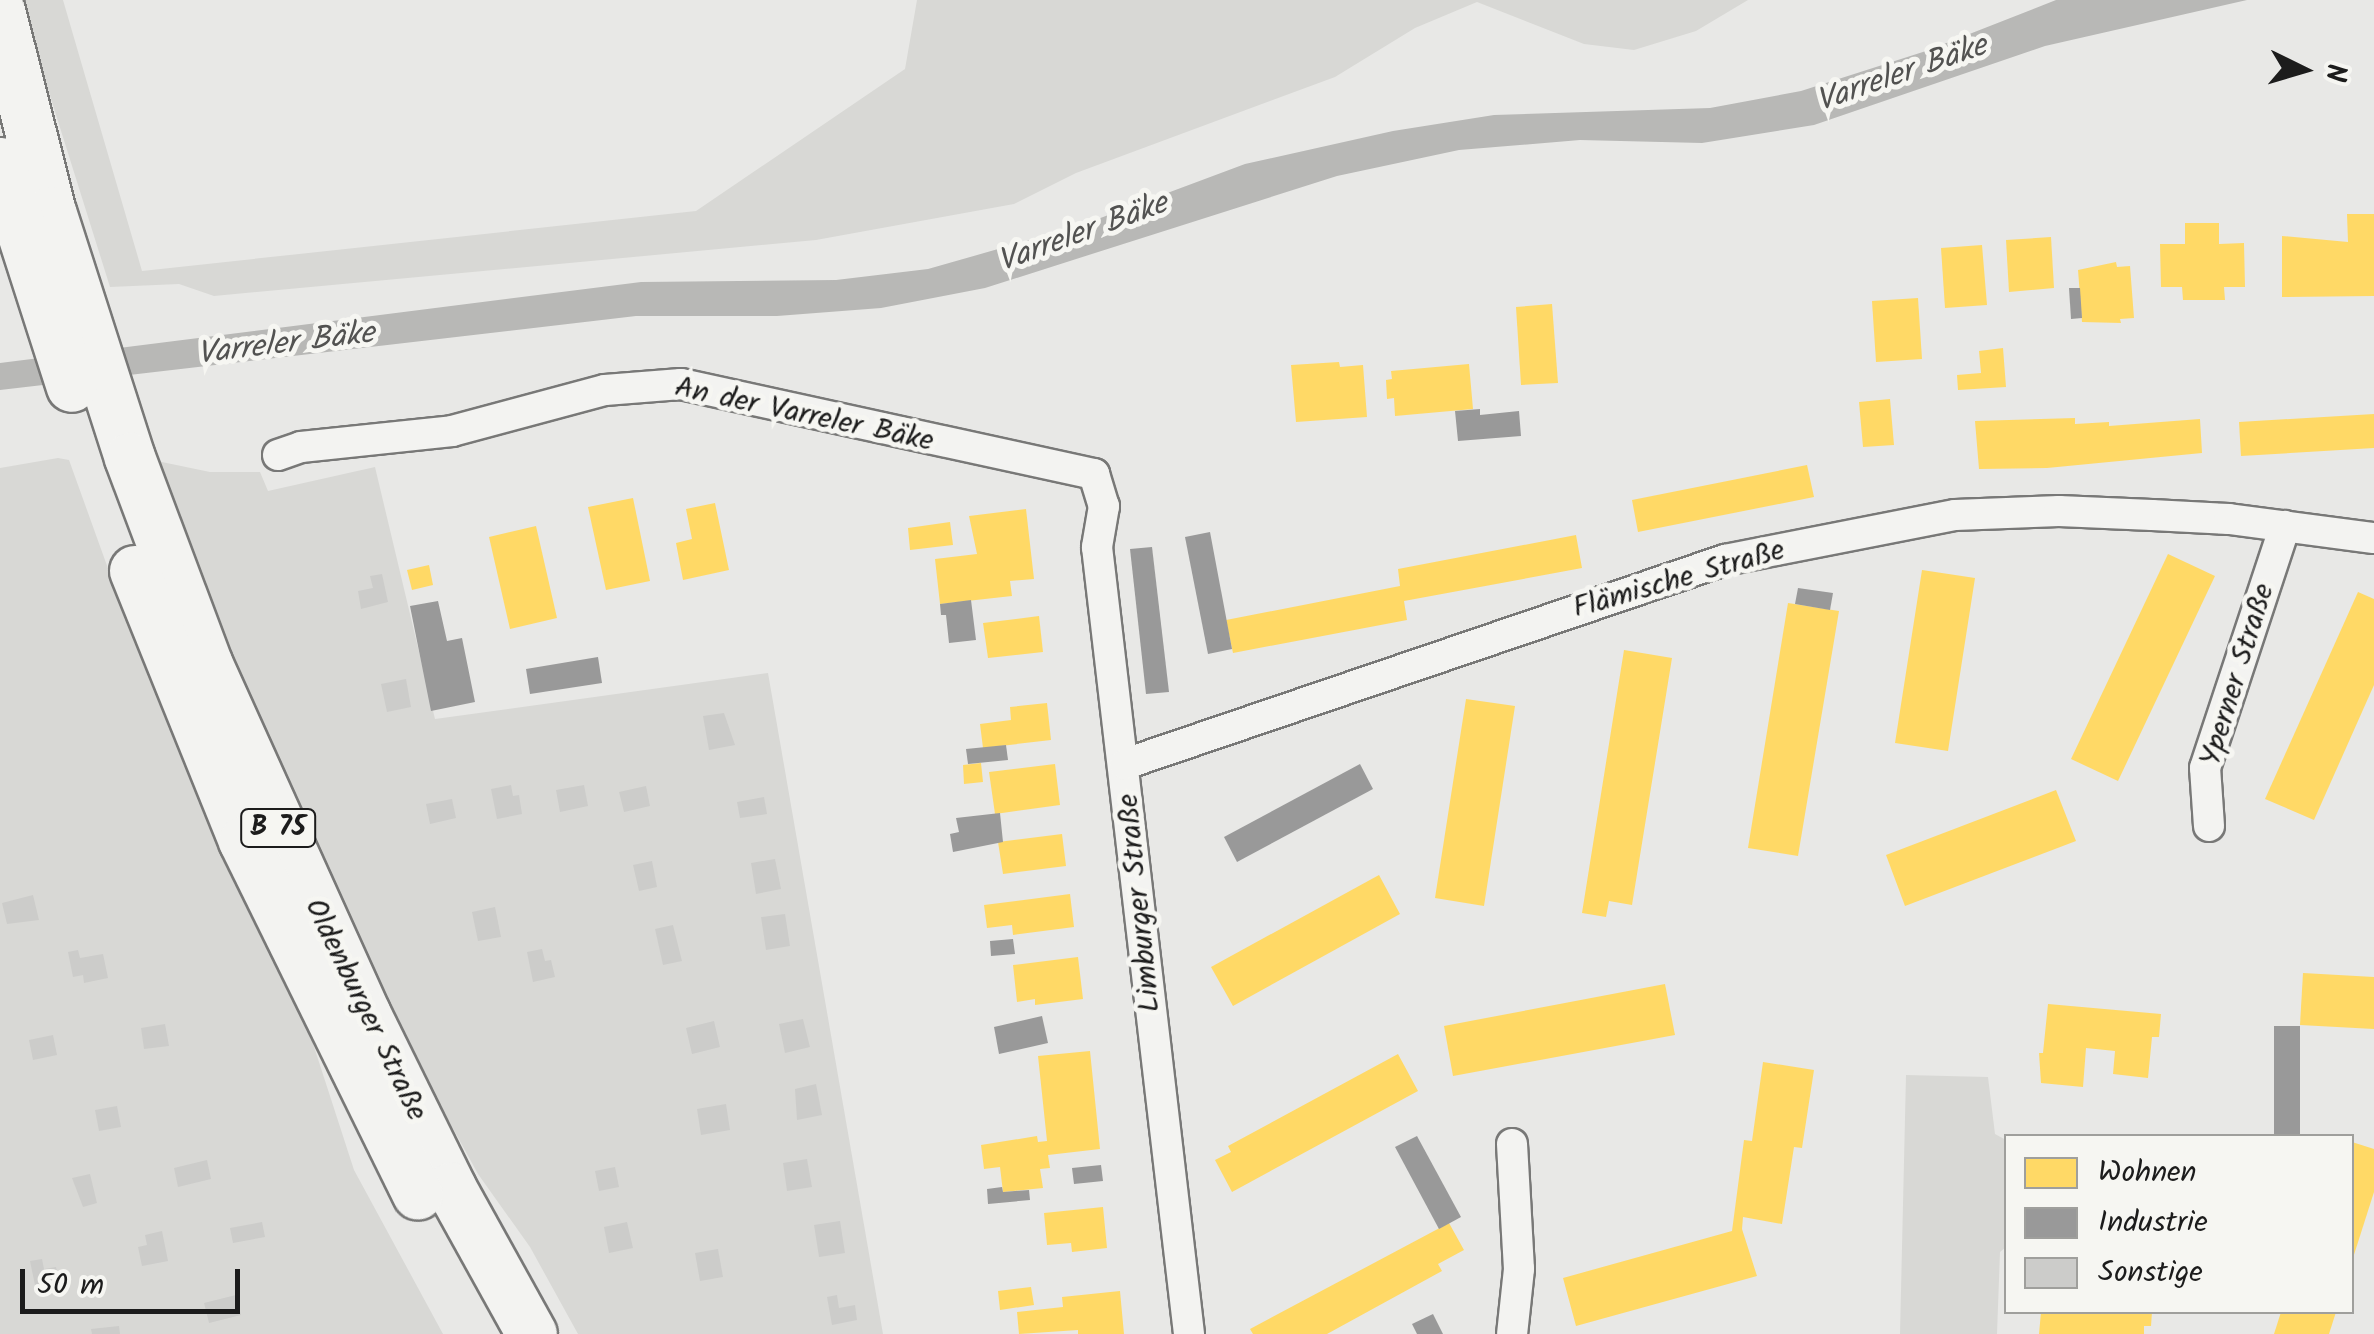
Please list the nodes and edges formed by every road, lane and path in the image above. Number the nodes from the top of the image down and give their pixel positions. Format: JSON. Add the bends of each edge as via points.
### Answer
{"nodes":[{"id":1,"x":0,"y":11,"type":"edge"},
{"id":2,"x":0,"y":163,"type":"edge"},
{"id":3,"x":62,"y":302,"type":"junction"},
{"id":4,"x":278,"y":455,"type":"dead end"},
{"id":5,"x":112,"y":459,"type":"junction"},
{"id":6,"x":1094,"y":474,"type":"joint"},
{"id":7,"x":2285,"y":526,"type":"junction"},
{"id":8,"x":2374,"y":538,"type":"edge"},
{"id":9,"x":1125,"y":764,"type":"junction"},
{"id":10,"x":2209,"y":826,"type":"dead end"},
{"id":11,"x":1512,"y":1144,"type":"dead end"},
{"id":12,"x":495,"y":1334,"type":"edge"},
{"id":13,"x":532,"y":1334,"type":"edge"},
{"id":14,"x":1189,"y":1334,"type":"edge"},
{"id":15,"x":1512,"y":1334,"type":"edge"}],
"edges":[{"from":1,"to":3,"type":"highway","number":"B 75","via":[[51,212]]},
{"from":2,"to":3,"type":"highway","number":"B 75"},
{"from":3,"to":5,"type":"highway","name":"Oldenburger Straße","number":"B 75"},
{"from":4,"to":6,"type":"street","name":"An der Varreler Bäke","via":[[452,431],[604,390],[682,384]]},
{"from":5,"to":12,"type":"highway","name":"Oldenburger Straße","number":"B 75","via":[[168,662],[244,841],[373,1111]]},
{"from":5,"to":13,"type":"highway","name":"Oldenburger Straße","number":"B 75","via":[[442,1170]]},
{"from":6,"to":9,"type":"street","name":"Limburger Straße","via":[[1104,506],[1097,546]]},
{"from":7,"to":8,"type":"street","name":"Flämische Straße"},
{"from":7,"to":9,"type":"street","name":"Flämische Straße","via":[[2059,511],[1955,515],[1724,560]]},
{"from":7,"to":10,"type":"street","name":"Yperner Straße","via":[[2205,768]]},
{"from":9,"to":14,"type":"street","name":"Limburger Straße"},
{"from":11,"to":15,"type":"street","via":[[1519,1268]]}]}
